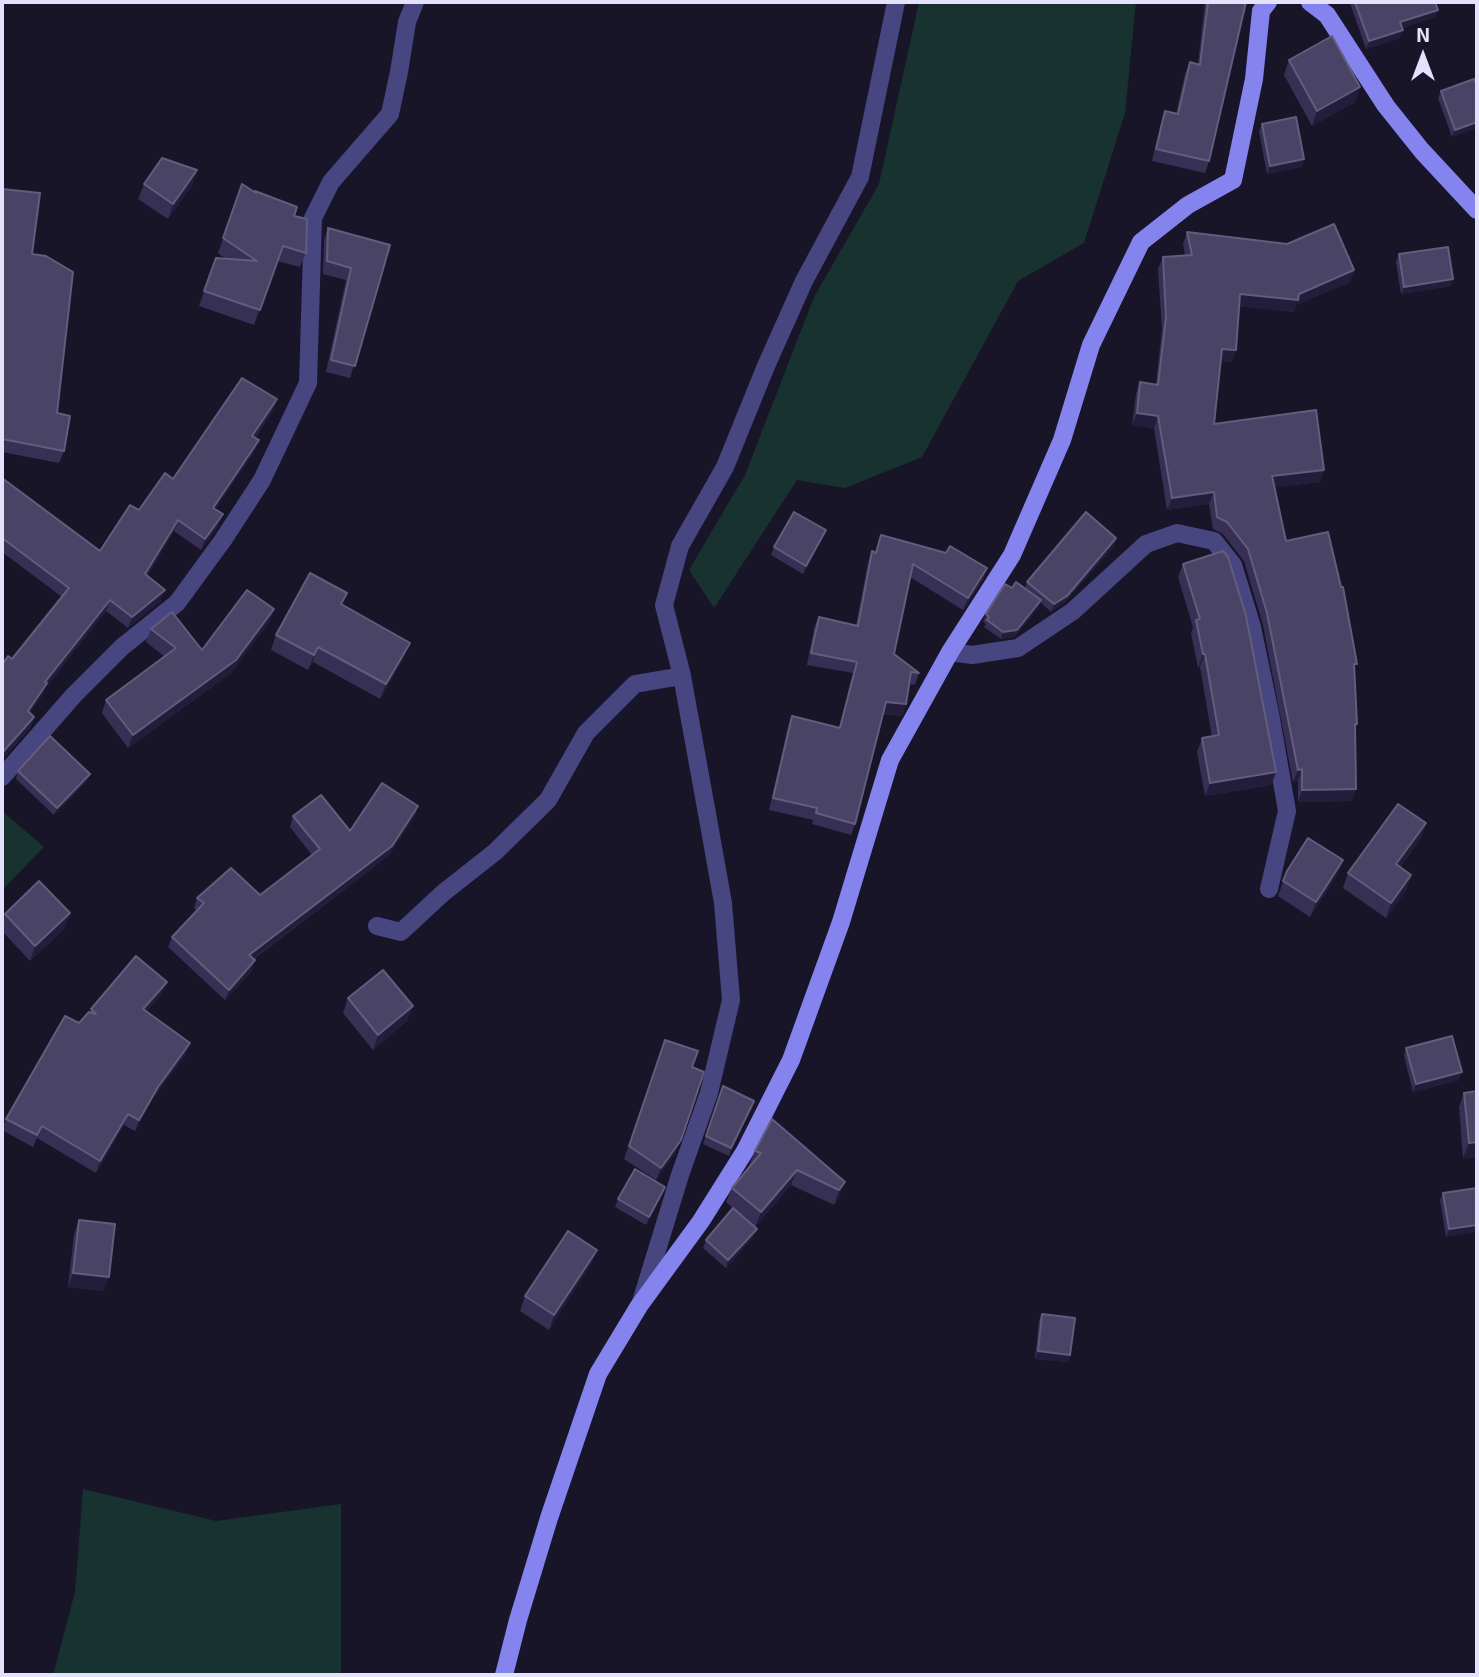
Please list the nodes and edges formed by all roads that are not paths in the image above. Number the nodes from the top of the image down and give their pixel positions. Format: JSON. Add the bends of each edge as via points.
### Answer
{"nodes":[{"id":1,"x":415,"y":2,"type":"edge"},
{"id":2,"x":896,"y":2,"type":"edge"},
{"id":3,"x":1268,"y":2,"type":"edge"},
{"id":4,"x":1310,"y":2,"type":"edge"},
{"id":5,"x":1477,"y":209,"type":"edge"},
{"id":6,"x":950,"y":652,"type":"junction"},
{"id":7,"x":682,"y":676,"type":"junction"},
{"id":8,"x":2,"y":777,"type":"edge"},
{"id":9,"x":1269,"y":889,"type":"dead end"},
{"id":10,"x":377,"y":926,"type":"dead end"},
{"id":11,"x":639,"y":1306,"type":"junction"},
{"id":12,"x":504,"y":1675,"type":"edge"}],
"edges":[{"from":1,"to":8,"type":"street","via":[[390,114],[331,182],[313,218],[308,383],[262,480],[177,603],[122,647]]},
{"from":2,"to":7,"type":"street","via":[[860,177],[804,281],[725,467],[680,546],[664,605]]},
{"from":3,"to":6,"type":"main road","via":[[1261,11],[1254,79],[1233,180],[1188,205],[1141,242],[1091,345],[1062,440],[1012,555]]},
{"from":4,"to":5,"type":"main road","via":[[1327,15],[1385,106]]},
{"from":6,"to":9,"type":"street","via":[[972,655],[1018,648],[1073,611],[1146,544],[1177,533],[1214,541],[1233,565],[1252,627],[1287,811]]},
{"from":6,"to":11,"type":"main road","via":[[890,760],[841,922],[792,1060],[745,1151]]},
{"from":7,"to":10,"type":"street","via":[[635,684],[586,733],[548,800],[495,852],[401,932]]},
{"from":7,"to":11,"type":"street","via":[[723,903],[731,1000],[709,1093]]},
{"from":11,"to":12,"type":"main road","via":[[598,1374],[549,1518]]}]}
